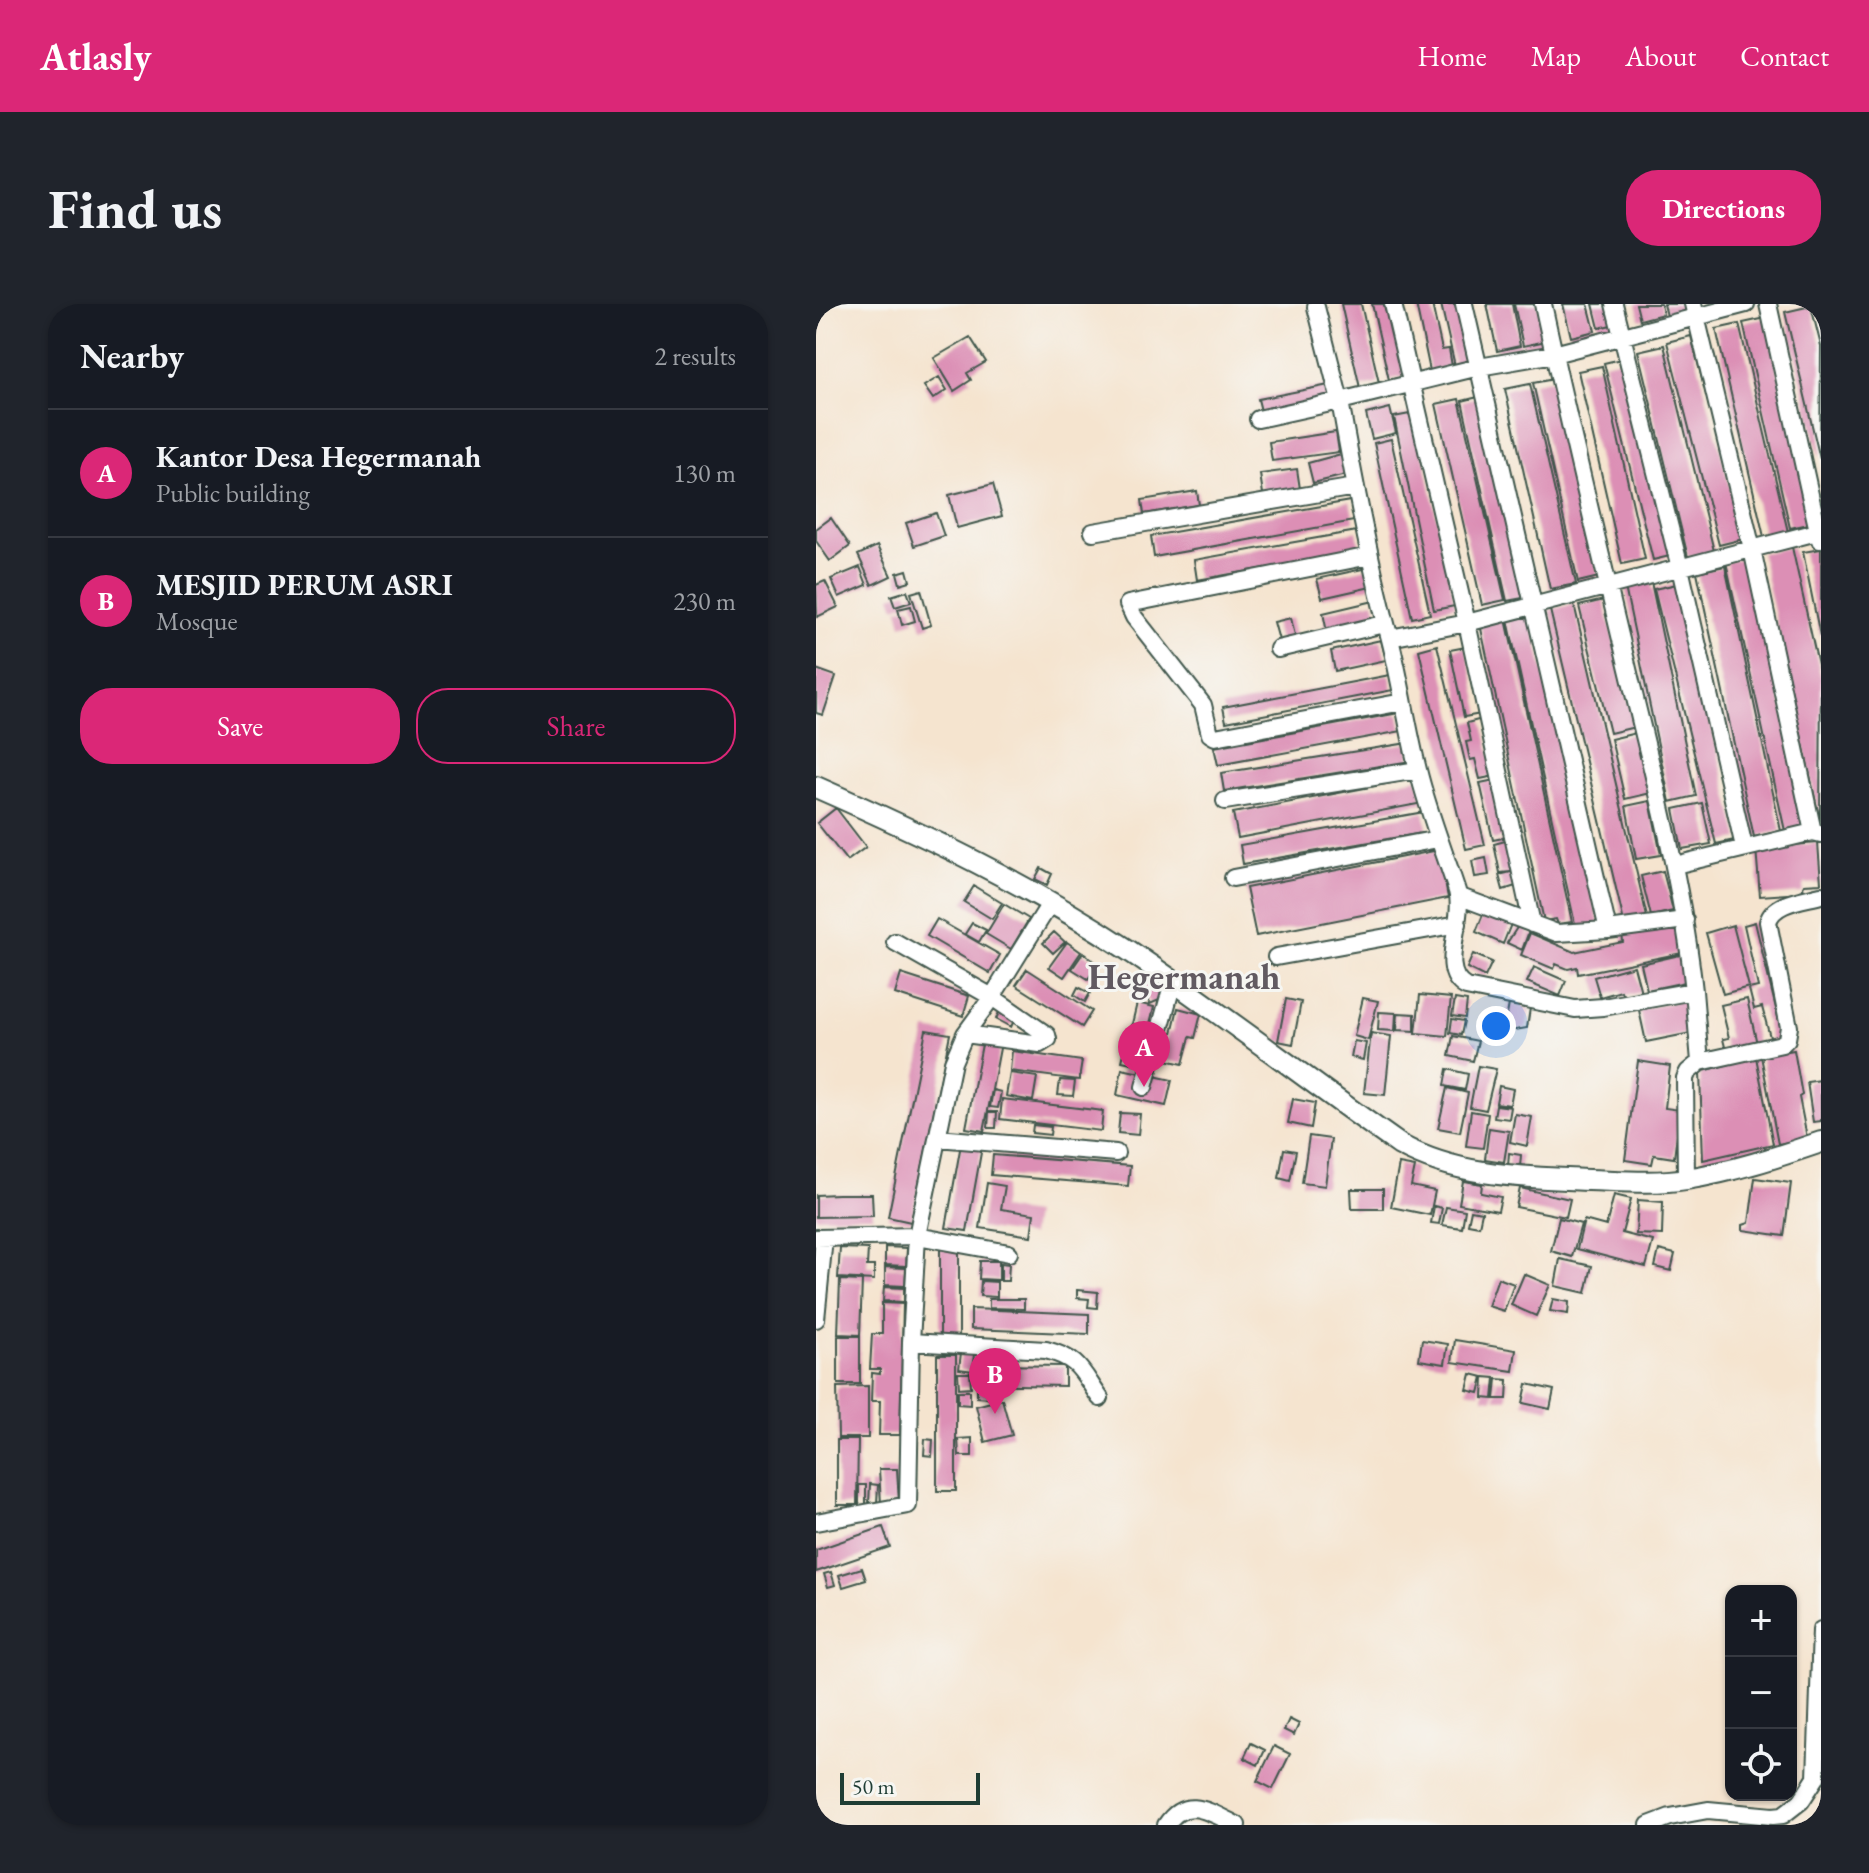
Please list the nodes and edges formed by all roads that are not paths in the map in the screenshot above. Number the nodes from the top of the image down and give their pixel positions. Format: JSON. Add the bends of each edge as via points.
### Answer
{"nodes":[{"id":1,"x":1393,"y":304,"type":"edge"},
{"id":2,"x":1464,"y":304,"type":"edge"},
{"id":3,"x":1543,"y":304,"type":"edge"},
{"id":4,"x":1614,"y":304,"type":"edge"},
{"id":5,"x":1746,"y":304,"type":"edge"},
{"id":6,"x":1768,"y":304,"type":"edge"},
{"id":7,"x":1316,"y":307,"type":"dead end"},
{"id":8,"x":1694,"y":311,"type":"edge"},
{"id":9,"x":1623,"y":336,"type":"junction"},
{"id":10,"x":1554,"y":354,"type":"junction"},
{"id":11,"x":1479,"y":367,"type":"junction"},
{"id":12,"x":1411,"y":384,"type":"junction"},
{"id":13,"x":1340,"y":401,"type":"junction"},
{"id":14,"x":1258,"y":419,"type":"dead end"},
{"id":15,"x":1355,"y":487,"type":"junction"},
{"id":16,"x":1093,"y":532,"type":"dead end"},
{"id":17,"x":1819,"y":537,"type":"edge"},
{"id":18,"x":1752,"y":549,"type":"junction"},
{"id":19,"x":1370,"y":556,"type":"junction"},
{"id":20,"x":1680,"y":568,"type":"junction"},
{"id":21,"x":1608,"y":586,"type":"junction"},
{"id":22,"x":1533,"y":606,"type":"junction"},
{"id":23,"x":1467,"y":623,"type":"junction"},
{"id":24,"x":1387,"y":631,"type":"junction"},
{"id":25,"x":1278,"y":649,"type":"dead end"},
{"id":26,"x":1403,"y":702,"type":"junction"},
{"id":27,"x":1418,"y":770,"type":"junction"},
{"id":28,"x":816,"y":787,"type":"edge"},
{"id":29,"x":1225,"y":801,"type":"dead end"},
{"id":30,"x":1817,"y":833,"type":"edge"},
{"id":31,"x":1438,"y":839,"type":"junction"},
{"id":32,"x":1744,"y":847,"type":"junction"},
{"id":33,"x":1675,"y":865,"type":"junction"},
{"id":34,"x":1233,"y":878,"type":"dead end"},
{"id":35,"x":1821,"y":895,"type":"edge"},
{"id":36,"x":1458,"y":896,"type":"junction"},
{"id":37,"x":1051,"y":902,"type":"junction"},
{"id":38,"x":1685,"y":920,"type":"junction"},
{"id":39,"x":1458,"y":924,"type":"junction"},
{"id":40,"x":1532,"y":924,"type":"junction"},
{"id":41,"x":1608,"y":930,"type":"junction"},
{"id":42,"x":895,"y":942,"type":"dead end"},
{"id":43,"x":1276,"y":957,"type":"dead end"},
{"id":44,"x":1173,"y":982,"type":"junction"},
{"id":45,"x":1694,"y":991,"type":"junction"},
{"id":46,"x":992,"y":997,"type":"junction"},
{"id":47,"x":965,"y":1034,"type":"junction"},
{"id":48,"x":1700,"y":1062,"type":"junction"},
{"id":49,"x":1144,"y":1087,"type":"dead end"},
{"id":50,"x":937,"y":1138,"type":"junction"},
{"id":51,"x":1821,"y":1142,"type":"edge"},
{"id":52,"x":1116,"y":1153,"type":"dead end"},
{"id":53,"x":1686,"y":1179,"type":"junction"},
{"id":54,"x":917,"y":1236,"type":"junction"},
{"id":55,"x":820,"y":1238,"type":"edge"},
{"id":56,"x":1009,"y":1253,"type":"dead end"},
{"id":57,"x":816,"y":1319,"type":"edge"},
{"id":58,"x":911,"y":1342,"type":"junction"},
{"id":59,"x":1100,"y":1398,"type":"dead end"},
{"id":60,"x":816,"y":1522,"type":"edge"},
{"id":61,"x":1821,"y":1630,"type":"edge"},
{"id":62,"x":1782,"y":1820,"type":"edge"},
{"id":63,"x":1166,"y":1825,"type":"edge"},
{"id":64,"x":1237,"y":1825,"type":"edge"},
{"id":65,"x":1649,"y":1825,"type":"edge"}],
"edges":[{"from":1,"to":12,"type":"street"},
{"from":2,"to":11,"type":"street"},
{"from":3,"to":10,"type":"street"},
{"from":4,"to":9,"type":"street"},
{"from":5,"to":8,"type":"street"},
{"from":6,"to":17,"type":"street"},
{"from":7,"to":13,"type":"street"},
{"from":8,"to":9,"type":"street"},
{"from":8,"to":18,"type":"street"},
{"from":9,"to":10,"type":"street"},
{"from":9,"to":20,"type":"street"},
{"from":10,"to":11,"type":"street"},
{"from":10,"to":21,"type":"street"},
{"from":11,"to":12,"type":"street"},
{"from":11,"to":22,"type":"street"},
{"from":12,"to":13,"type":"street"},
{"from":12,"to":23,"type":"street"},
{"from":13,"to":14,"type":"street"},
{"from":13,"to":15,"type":"street"},
{"from":15,"to":16,"type":"street"},
{"from":15,"to":19,"type":"street"},
{"from":17,"to":18,"type":"street"},
{"from":18,"to":20,"type":"street"},
{"from":18,"to":30,"type":"street"},
{"from":19,"to":24,"type":"street"},
{"from":19,"to":26,"type":"street","via":[[1128,604],[1203,705],[1215,737]]},
{"from":20,"to":21,"type":"street"},
{"from":20,"to":32,"type":"street"},
{"from":21,"to":22,"type":"street"},
{"from":21,"to":33,"type":"street"},
{"from":22,"to":23,"type":"street"},
{"from":22,"to":41,"type":"street"},
{"from":23,"to":24,"type":"street"},
{"from":23,"to":40,"type":"street"},
{"from":24,"to":25,"type":"street"},
{"from":24,"to":26,"type":"street"},
{"from":26,"to":27,"type":"street"},
{"from":27,"to":29,"type":"street"},
{"from":27,"to":31,"type":"street"},
{"from":28,"to":37,"type":"street"},
{"from":30,"to":32,"type":"street"},
{"from":31,"to":34,"type":"street"},
{"from":31,"to":36,"type":"street"},
{"from":32,"to":33,"type":"street"},
{"from":33,"to":38,"type":"street"},
{"from":35,"to":48,"type":"street","via":[[1769,915],[1787,1039]]},
{"from":36,"to":39,"type":"street"},
{"from":36,"to":40,"type":"street"},
{"from":37,"to":44,"type":"street"},
{"from":37,"to":46,"type":"street"},
{"from":38,"to":41,"type":"street"},
{"from":38,"to":45,"type":"street"},
{"from":39,"to":43,"type":"street"},
{"from":39,"to":45,"type":"street","via":[[1451,969],[1466,987],[1575,1009]]},
{"from":40,"to":41,"type":"street","via":[[1557,933]]},
{"from":42,"to":46,"type":"street"},
{"from":44,"to":49,"type":"street"},
{"from":44,"to":53,"type":"street","via":[[1424,1158],[1501,1175]]},
{"from":45,"to":48,"type":"street"},
{"from":46,"to":47,"type":"street"},
{"from":46,"to":47,"type":"street","via":[[1048,1039],[1040,1044]]},
{"from":47,"to":50,"type":"street","via":[[953,1062]]},
{"from":48,"to":53,"type":"street","via":[[1685,1078]]},
{"from":50,"to":52,"type":"street"},
{"from":50,"to":54,"type":"street"},
{"from":51,"to":53,"type":"street"},
{"from":54,"to":55,"type":"street"},
{"from":54,"to":56,"type":"street"},
{"from":54,"to":58,"type":"street"},
{"from":55,"to":57,"type":"street"},
{"from":58,"to":59,"type":"street","via":[[1067,1355]]},
{"from":58,"to":60,"type":"street","via":[[908,1505]]},
{"from":61,"to":62,"type":"street","via":[[1816,1778]]},
{"from":62,"to":65,"type":"street","via":[[1708,1810]]},
{"from":63,"to":64,"type":"street","via":[[1177,1812],[1191,1808]]}]}
